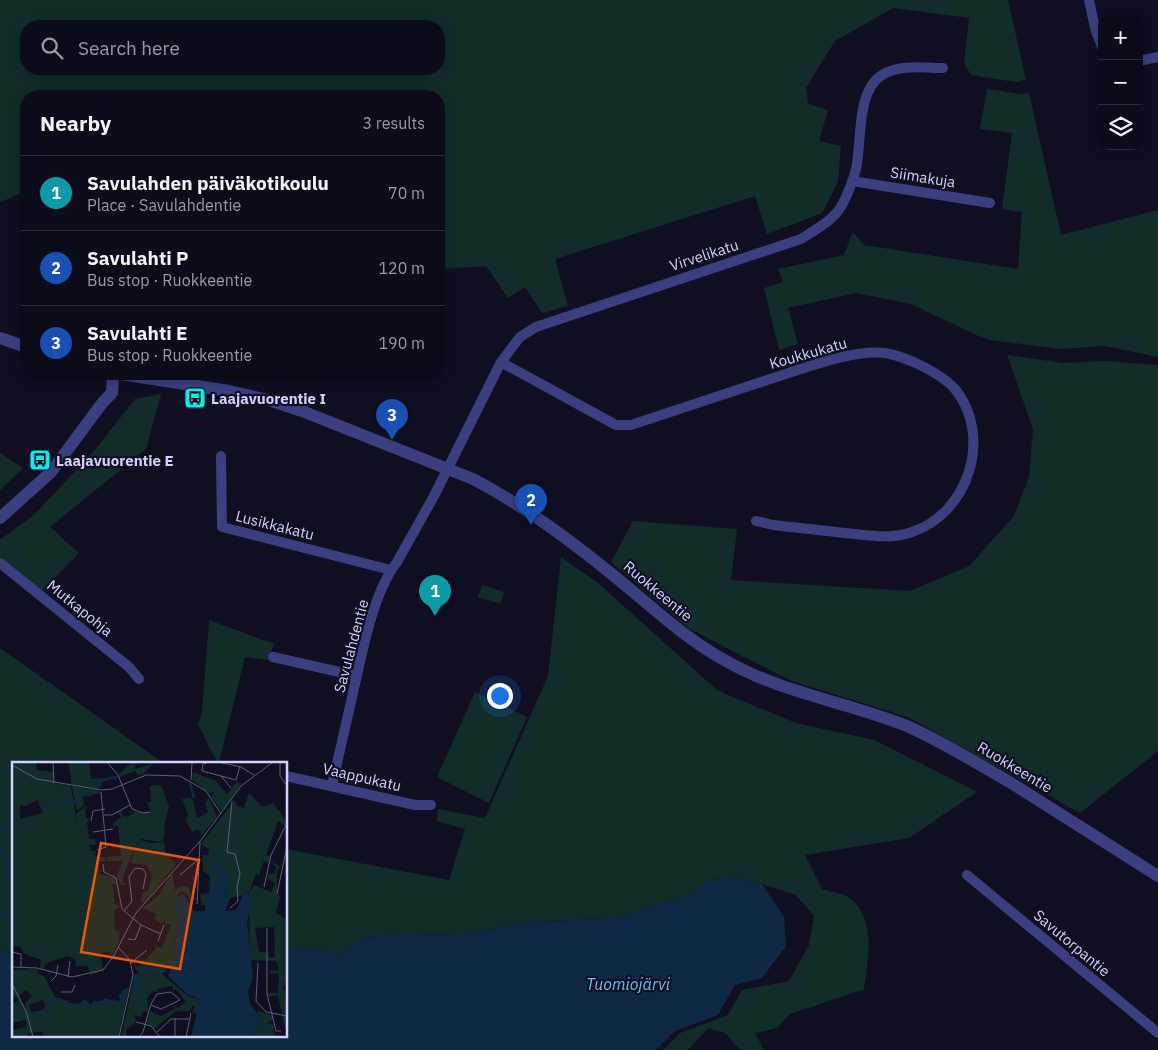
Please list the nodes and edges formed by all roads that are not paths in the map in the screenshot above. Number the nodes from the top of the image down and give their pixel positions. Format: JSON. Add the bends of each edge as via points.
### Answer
{"nodes":[{"id":1,"x":1089,"y":0,"type":"edge"},
{"id":2,"x":1098,"y":36,"type":"edge"},
{"id":3,"x":1158,"y":57,"type":"edge"},
{"id":4,"x":1143,"y":60,"type":"edge"},
{"id":5,"x":943,"y":68,"type":"dead end"},
{"id":6,"x":852,"y":181,"type":"junction"},
{"id":7,"x":990,"y":203,"type":"dead end"},
{"id":8,"x":0,"y":338,"type":"edge"},
{"id":9,"x":20,"y":345,"type":"edge"},
{"id":10,"x":502,"y":362,"type":"junction"},
{"id":11,"x":112,"y":380,"type":"edge"},
{"id":12,"x":159,"y":380,"type":"edge"},
{"id":13,"x":221,"y":456,"type":"dead end"},
{"id":14,"x":447,"y":469,"type":"junction"},
{"id":15,"x":0,"y":518,"type":"edge"},
{"id":16,"x":756,"y":521,"type":"dead end"},
{"id":17,"x":0,"y":563,"type":"edge"},
{"id":18,"x":391,"y":570,"type":"junction"},
{"id":19,"x":273,"y":657,"type":"dead end"},
{"id":20,"x":357,"y":676,"type":"junction"},
{"id":21,"x":139,"y":678,"type":"dead end"},
{"id":22,"x":288,"y":776,"type":"edge"},
{"id":23,"x":332,"y":786,"type":"junction"},
{"id":24,"x":431,"y":805,"type":"dead end"},
{"id":25,"x":967,"y":875,"type":"dead end"},
{"id":26,"x":1158,"y":876,"type":"edge"},
{"id":27,"x":1158,"y":1033,"type":"edge"}],
"edges":[{"from":1,"to":2,"type":"street"},
{"from":3,"to":4,"type":"street"},
{"from":5,"to":6,"type":"street","name":"Virvelikatu","via":[[901,68],[882,75],[870,87]]},
{"from":6,"to":7,"type":"street","name":"Siimakuja"},
{"from":6,"to":10,"type":"street","name":"Virvelikatu","via":[[842,206],[828,223],[801,238],[536,327],[520,338]]},
{"from":8,"to":9,"type":"street"},
{"from":10,"to":14,"type":"street","name":"Virvelikatu"},
{"from":10,"to":16,"type":"street","name":"Koukkukatu","via":[[616,425],[631,425],[854,354],[884,353],[913,362],[946,380],[955,389],[969,416],[974,443],[965,484],[949,508],[936,520],[923,528],[886,537]]},
{"from":11,"to":15,"type":"street","via":[[112,393],[51,472]]},
{"from":12,"to":14,"type":"street","name":"Ruokkeentie","via":[[272,401]]},
{"from":13,"to":18,"type":"street","name":"Lusikkakatu","via":[[222,527]]},
{"from":14,"to":18,"type":"street","name":"Savulahdentie"},
{"from":14,"to":26,"type":"street","name":"Ruokkeentie","via":[[497,491],[530,512],[610,572],[676,628],[726,662],[793,691],[907,727],[951,748]]},
{"from":17,"to":21,"type":"street","name":"Mutkapohja"},
{"from":18,"to":20,"type":"street","name":"Savulahdentie","via":[[373,613]]},
{"from":19,"to":20,"type":"street"},
{"from":20,"to":23,"type":"street","name":"Savulahdentie"},
{"from":22,"to":23,"type":"street","name":"Vaappukatu"},
{"from":23,"to":24,"type":"street","name":"Vaappukatu","via":[[415,805]]},
{"from":25,"to":27,"type":"street","name":"Savutorpantie"}]}
